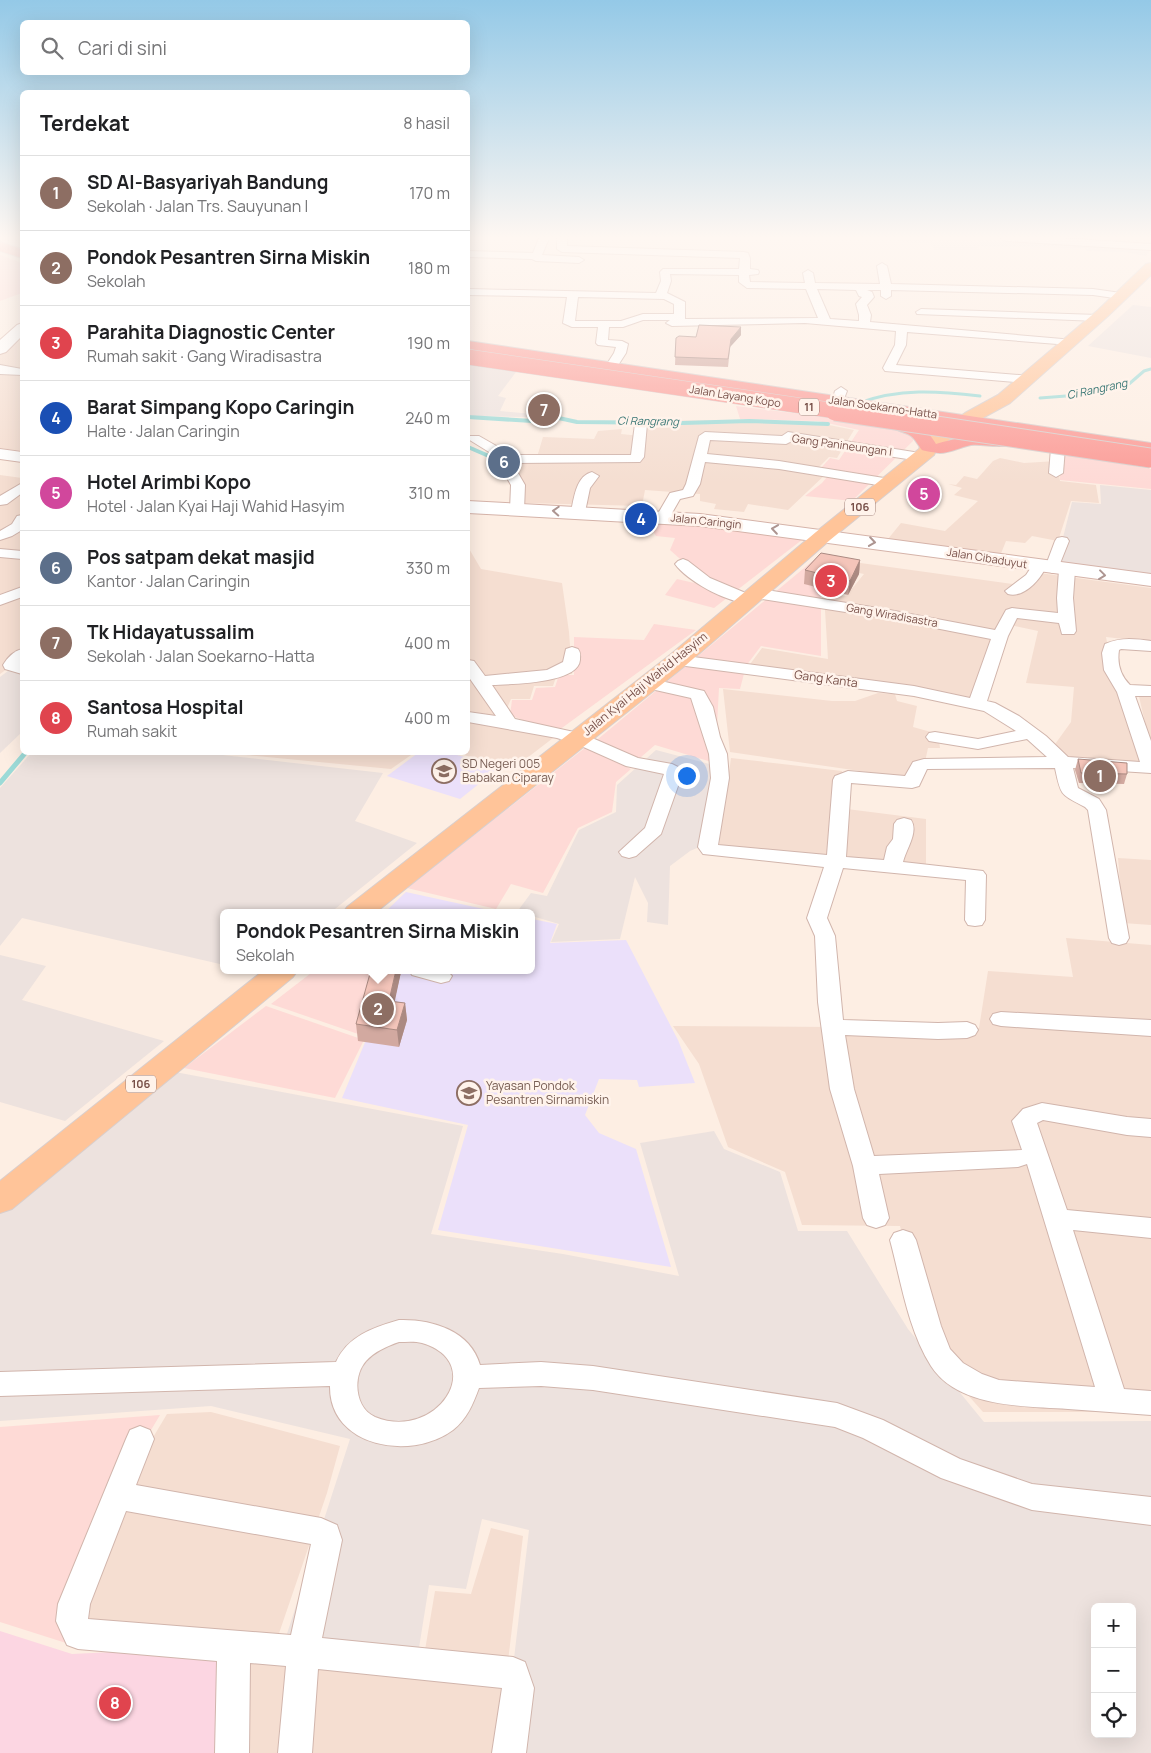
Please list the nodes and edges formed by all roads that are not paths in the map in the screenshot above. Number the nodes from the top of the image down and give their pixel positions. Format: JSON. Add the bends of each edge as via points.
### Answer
{"nodes":[{"id":1,"x":569,"y":320,"type":"edge"},
{"id":2,"x":629,"y":320,"type":"edge"},
{"id":3,"x":665,"y":320,"type":"edge"},
{"id":4,"x":865,"y":320,"type":"edge"},
{"id":5,"x":1096,"y":320,"type":"edge"},
{"id":6,"x":677,"y":321,"type":"joint"},
{"id":7,"x":829,"y":322,"type":"joint"},
{"id":8,"x":604,"y":325,"type":"junction"},
{"id":9,"x":864,"y":326,"type":"junction"},
{"id":10,"x":901,"y":328,"type":"junction"},
{"id":11,"x":1070,"y":342,"type":"junction"},
{"id":12,"x":470,"y":346,"type":"edge"},
{"id":13,"x":470,"y":351,"type":"edge"},
{"id":14,"x":470,"y":357,"type":"edge"},
{"id":15,"x":470,"y":362,"type":"edge"},
{"id":16,"x":611,"y":367,"type":"junction"},
{"id":17,"x":0,"y":369,"type":"edge"},
{"id":18,"x":20,"y":372,"type":"edge"},
{"id":19,"x":1027,"y":379,"type":"junction"},
{"id":20,"x":797,"y":403,"type":"junction"},
{"id":21,"x":994,"y":406,"type":"junction"},
{"id":22,"x":910,"y":411,"type":"junction"},
{"id":23,"x":641,"y":424,"type":"dead end"},
{"id":24,"x":1014,"y":435,"type":"junction"},
{"id":25,"x":474,"y":439,"type":"dead end"},
{"id":26,"x":946,"y":439,"type":"junction"},
{"id":27,"x":1058,"y":448,"type":"junction"},
{"id":28,"x":0,"y":454,"type":"edge"},
{"id":29,"x":1147,"y":454,"type":"edge"},
{"id":30,"x":700,"y":456,"type":"junction"},
{"id":31,"x":20,"y":457,"type":"edge"},
{"id":32,"x":509,"y":459,"type":"junction"},
{"id":33,"x":1056,"y":473,"type":"dead end"},
{"id":34,"x":592,"y":476,"type":"dead end"},
{"id":35,"x":890,"y":482,"type":"junction"},
{"id":36,"x":20,"y":488,"type":"edge"},
{"id":37,"x":2,"y":501,"type":"dead end"},
{"id":38,"x":470,"y":507,"type":"edge"},
{"id":39,"x":517,"y":510,"type":"junction"},
{"id":40,"x":578,"y":512,"type":"junction"},
{"id":41,"x":663,"y":516,"type":"junction"},
{"id":42,"x":20,"y":525,"type":"edge"},
{"id":43,"x":0,"y":536,"type":"edge"},
{"id":44,"x":823,"y":536,"type":"junction"},
{"id":45,"x":1062,"y":541,"type":"dead end"},
{"id":46,"x":0,"y":553,"type":"edge"},
{"id":47,"x":20,"y":555,"type":"edge"},
{"id":48,"x":682,"y":564,"type":"dead end"},
{"id":49,"x":1053,"y":568,"type":"junction"},
{"id":50,"x":1151,"y":580,"type":"edge"},
{"id":51,"x":1013,"y":591,"type":"dead end"},
{"id":52,"x":20,"y":593,"type":"edge"},
{"id":53,"x":751,"y":596,"type":"junction"},
{"id":54,"x":0,"y":600,"type":"edge"},
{"id":55,"x":1000,"y":636,"type":"junction"},
{"id":56,"x":1151,"y":646,"type":"edge"},
{"id":57,"x":572,"y":652,"type":"dead end"},
{"id":58,"x":20,"y":656,"type":"edge"},
{"id":59,"x":678,"y":660,"type":"junction"},
{"id":60,"x":20,"y":668,"type":"edge"},
{"id":61,"x":470,"y":668,"type":"edge"},
{"id":62,"x":480,"y":681,"type":"junction"},
{"id":63,"x":648,"y":683,"type":"junction"},
{"id":64,"x":1125,"y":690,"type":"junction"},
{"id":65,"x":1151,"y":692,"type":"edge"},
{"id":66,"x":975,"y":703,"type":"junction"},
{"id":67,"x":470,"y":717,"type":"edge"},
{"id":68,"x":1143,"y":721,"type":"edge"},
{"id":69,"x":509,"y":722,"type":"junction"},
{"id":70,"x":1030,"y":733,"type":"junction"},
{"id":71,"x":935,"y":737,"type":"dead end"},
{"id":72,"x":577,"y":738,"type":"junction"},
{"id":73,"x":1063,"y":762,"type":"junction"},
{"id":74,"x":1150,"y":762,"type":"edge"},
{"id":75,"x":904,"y":824,"type":"dead end"},
{"id":76,"x":630,"y":852,"type":"dead end"},
{"id":77,"x":836,"y":861,"type":"junction"},
{"id":78,"x":892,"y":868,"type":"junction"},
{"id":79,"x":362,"y":909,"type":"edge"},
{"id":80,"x":975,"y":920,"type":"dead end"},
{"id":81,"x":1119,"y":938,"type":"dead end"},
{"id":82,"x":278,"y":974,"type":"edge"},
{"id":83,"x":1000,"y":1019,"type":"dead end"},
{"id":84,"x":834,"y":1027,"type":"junction"},
{"id":85,"x":1151,"y":1028,"type":"edge"},
{"id":86,"x":967,"y":1030,"type":"dead end"},
{"id":87,"x":1151,"y":1128,"type":"edge"},
{"id":88,"x":1018,"y":1158,"type":"dead end"},
{"id":89,"x":865,"y":1166,"type":"junction"},
{"id":90,"x":0,"y":1200,"type":"edge"},
{"id":91,"x":876,"y":1218,"type":"dead end"},
{"id":92,"x":1056,"y":1219,"type":"junction"},
{"id":93,"x":1151,"y":1228,"type":"edge"},
{"id":94,"x":903,"y":1240,"type":"dead end"},
{"id":95,"x":344,"y":1374,"type":"junction"},
{"id":96,"x":468,"y":1377,"type":"junction"},
{"id":97,"x":0,"y":1384,"type":"edge"},
{"id":98,"x":1114,"y":1401,"type":"junction"},
{"id":99,"x":1151,"y":1404,"type":"edge"},
{"id":100,"x":140,"y":1438,"type":"dead end"},
{"id":101,"x":116,"y":1496,"type":"junction"},
{"id":102,"x":1151,"y":1511,"type":"edge"},
{"id":103,"x":234,"y":1648,"type":"junction"},
{"id":104,"x":303,"y":1652,"type":"junction"},
{"id":105,"x":232,"y":1753,"type":"edge"},
{"id":106,"x":295,"y":1753,"type":"edge"},
{"id":107,"x":509,"y":1753,"type":"edge"}],
"edges":[{"from":1,"to":8,"type":"street","via":[[569,323]]},
{"from":2,"to":8,"type":"street","via":[[623,324]]},
{"from":3,"to":6,"type":"street"},
{"from":4,"to":9,"type":"street"},
{"from":5,"to":11,"type":"main road","name":"Jalan Kyai Haji Wahid Hasyim","number":"106"},
{"from":6,"to":7,"type":"street"},
{"from":7,"to":9,"type":"street"},
{"from":8,"to":16,"type":"street","via":[[602,343],[622,344]]},
{"from":9,"to":10,"type":"street"},
{"from":10,"to":11,"type":"street"},
{"from":10,"to":19,"type":"street","via":[[900,349],[887,372]]},
{"from":11,"to":19,"type":"main road","name":"Jalan Kyai Haji Wahid Hasyim","number":"106"},
{"from":12,"to":16,"type":"highway","name":"Jalan Soekarno-Hatta","number":"11"},
{"from":13,"to":29,"type":"highway","name":"Jalan Layang Kopo","number":"11"},
{"from":14,"to":29,"type":"highway","name":"Jalan Layang Kopo","number":"11","bridge":true},
{"from":15,"to":20,"type":"highway","name":"Jalan Soekarno-Hatta","number":"11"},
{"from":16,"to":20,"type":"highway","name":"Jalan Soekarno-Hatta","number":"11"},
{"from":17,"to":18,"type":"street","via":[[3,372]]},
{"from":19,"to":21,"type":"main road","name":"Jalan Kyai Haji Wahid Hasyim","number":"106"},
{"from":20,"to":22,"type":"highway","name":"Jalan Soekarno-Hatta","number":"11","via":[[839,396]]},
{"from":20,"to":26,"type":"highway","name":"Jalan Soekarno-Hatta","number":"11","via":[[897,424],[923,436]]},
{"from":21,"to":22,"type":"highway","via":[[955,414]]},
{"from":21,"to":24,"type":"highway"},
{"from":21,"to":26,"type":"main road","name":"Jalan Kyai Haji Wahid Hasyim","number":"106"},
{"from":22,"to":26,"type":"highway","name":"Jalan Soekarno-Hatta","number":"11"},
{"from":23,"to":32,"type":"street","via":[[635,459]]},
{"from":24,"to":26,"type":"highway","name":"Jalan Soekarno-Hatta","number":"11"},
{"from":24,"to":26,"type":"highway","via":[[972,440]]},
{"from":24,"to":27,"type":"highway","name":"Jalan Soekarno-Hatta","number":"11"},
{"from":24,"to":29,"type":"highway","name":"Jalan Soekarno-Hatta","number":"11"},
{"from":25,"to":32,"type":"street"},
{"from":26,"to":30,"type":"street","name":"Gang Panineungan I","via":[[788,436],[786,440],[705,436]]},
{"from":26,"to":35,"type":"main road","name":"Jalan Kyai Haji Wahid Hasyim","number":"106"},
{"from":27,"to":29,"type":"highway","name":"Jalan Soekarno-Hatta","number":"11"},
{"from":27,"to":33,"type":"street"},
{"from":28,"to":31,"type":"main road"},
{"from":30,"to":35,"type":"street","via":[[779,464]]},
{"from":30,"to":41,"type":"street","via":[[688,493],[675,496]]},
{"from":32,"to":39,"type":"street","via":[[507,466],[518,485]]},
{"from":34,"to":40,"type":"street","via":[[582,491]]},
{"from":35,"to":44,"type":"main road","name":"Jalan Kyai Haji Wahid Hasyim","number":"106"},
{"from":36,"to":37,"type":"street"},
{"from":38,"to":39,"type":"main road","name":"Jalan Caringin"},
{"from":40,"to":39,"type":"main road","name":"Jalan Caringin","one_way":true},
{"from":40,"to":41,"type":"main road","name":"Jalan Caringin"},
{"from":44,"to":41,"type":"main road","name":"Jalan Caringin","one_way":true},
{"from":42,"to":43,"type":"street"},
{"from":44,"to":49,"type":"main road","name":"Jalan Cibaduyut","one_way":true},
{"from":44,"to":53,"type":"main road","name":"Jalan Kyai Haji Wahid Hasyim","number":"106"},
{"from":45,"to":49,"type":"street"},
{"from":46,"to":47,"type":"street"},
{"from":48,"to":53,"type":"street","name":"Gang Wiradisastra","via":[[712,584]]},
{"from":49,"to":50,"type":"main road","name":"Jalan Cibaduyut","one_way":true},
{"from":49,"to":51,"type":"street","via":[[1034,576]]},
{"from":49,"to":55,"type":"street","via":[[1065,598],[1068,625],[1012,613]]},
{"from":52,"to":54,"type":"street"},
{"from":53,"to":55,"type":"street","name":"Gang Wiradisastra","via":[[843,606]]},
{"from":53,"to":59,"type":"main road","name":"Jalan Kyai Haji Wahid Hasyim","number":"106"},
{"from":55,"to":66,"type":"street"},
{"from":56,"to":64,"type":"street","via":[[1126,643],[1111,647],[1112,673]]},
{"from":57,"to":62,"type":"street","via":[[571,664],[552,675]]},
{"from":58,"to":60,"type":"street","via":[[11,665]]},
{"from":59,"to":63,"type":"main road","name":"Jalan Kyai Haji Wahid Hasyim","number":"106"},
{"from":59,"to":66,"type":"street","name":"Gang Kanta","via":[[902,689]]},
{"from":61,"to":62,"type":"street"},
{"from":62,"to":69,"type":"street"},
{"from":63,"to":72,"type":"main road","name":"Jalan Kyai Haji Wahid Hasyim","number":"106"},
{"from":63,"to":77,"type":"street","via":[[698,695],[704,707],[718,754],[720,778],[708,848]]},
{"from":64,"to":65,"type":"street"},
{"from":64,"to":68,"type":"street"},
{"from":66,"to":70,"type":"street","name":"Gang Kanta","via":[[992,708]]},
{"from":67,"to":69,"type":"street"},
{"from":68,"to":74,"type":"street"},
{"from":69,"to":72,"type":"street"},
{"from":70,"to":71,"type":"street","via":[[978,744]]},
{"from":70,"to":73,"type":"street","name":"Gang Kanta"},
{"from":72,"to":76,"type":"street","via":[[642,765],[667,767],[674,772],[654,830]]},
{"from":72,"to":79,"type":"main road","name":"Jalan Kyai Haji Wahid Hasyim","number":"106"},
{"from":73,"to":74,"type":"street"},
{"from":73,"to":77,"type":"street","via":[[924,764],[919,766],[915,780],[911,782],[844,778]]},
{"from":73,"to":81,"type":"street","via":[[1068,790],[1098,810]]},
{"from":75,"to":78,"type":"street","via":[[904,840],[897,848]]},
{"from":77,"to":78,"type":"street"},
{"from":77,"to":84,"type":"street","via":[[817,918],[825,936],[829,1002]]},
{"from":78,"to":80,"type":"street","via":[[976,875]]},
{"from":82,"to":90,"type":"main road","number":"106"},
{"from":83,"to":85,"type":"street"},
{"from":84,"to":86,"type":"street"},
{"from":84,"to":89,"type":"street","via":[[842,1089]]},
{"from":87,"to":92,"type":"street","via":[[1042,1111],[1030,1115],[1024,1121],[1048,1186]]},
{"from":88,"to":89,"type":"street"},
{"from":89,"to":91,"type":"street"},
{"from":92,"to":93,"type":"street"},
{"from":92,"to":98,"type":"street"},
{"from":94,"to":98,"type":"street","via":[[936,1351],[947,1366],[978,1387],[999,1392]]},
{"from":95,"to":96,"type":"street","via":[[355,1354],[375,1339],[399,1331],[424,1331],[447,1340],[462,1356]]},
{"from":95,"to":96,"type":"street","via":[[342,1393],[349,1411],[363,1425],[384,1434],[407,1435],[430,1430],[446,1420],[458,1408],[466,1392]]},
{"from":95,"to":97,"type":"street"},
{"from":96,"to":102,"type":"street","via":[[541,1374],[593,1378],[837,1415],[873,1429],[951,1469],[1032,1496]]},
{"from":98,"to":99,"type":"street"},
{"from":100,"to":101,"type":"street"},
{"from":101,"to":103,"type":"street","via":[[74,1604],[72,1621],[78,1634]]},
{"from":101,"to":104,"type":"street","via":[[326,1535]]},
{"from":103,"to":104,"type":"street"},
{"from":103,"to":105,"type":"street"},
{"from":104,"to":106,"type":"street"},
{"from":104,"to":107,"type":"street","via":[[513,1672],[518,1688]]}]}
